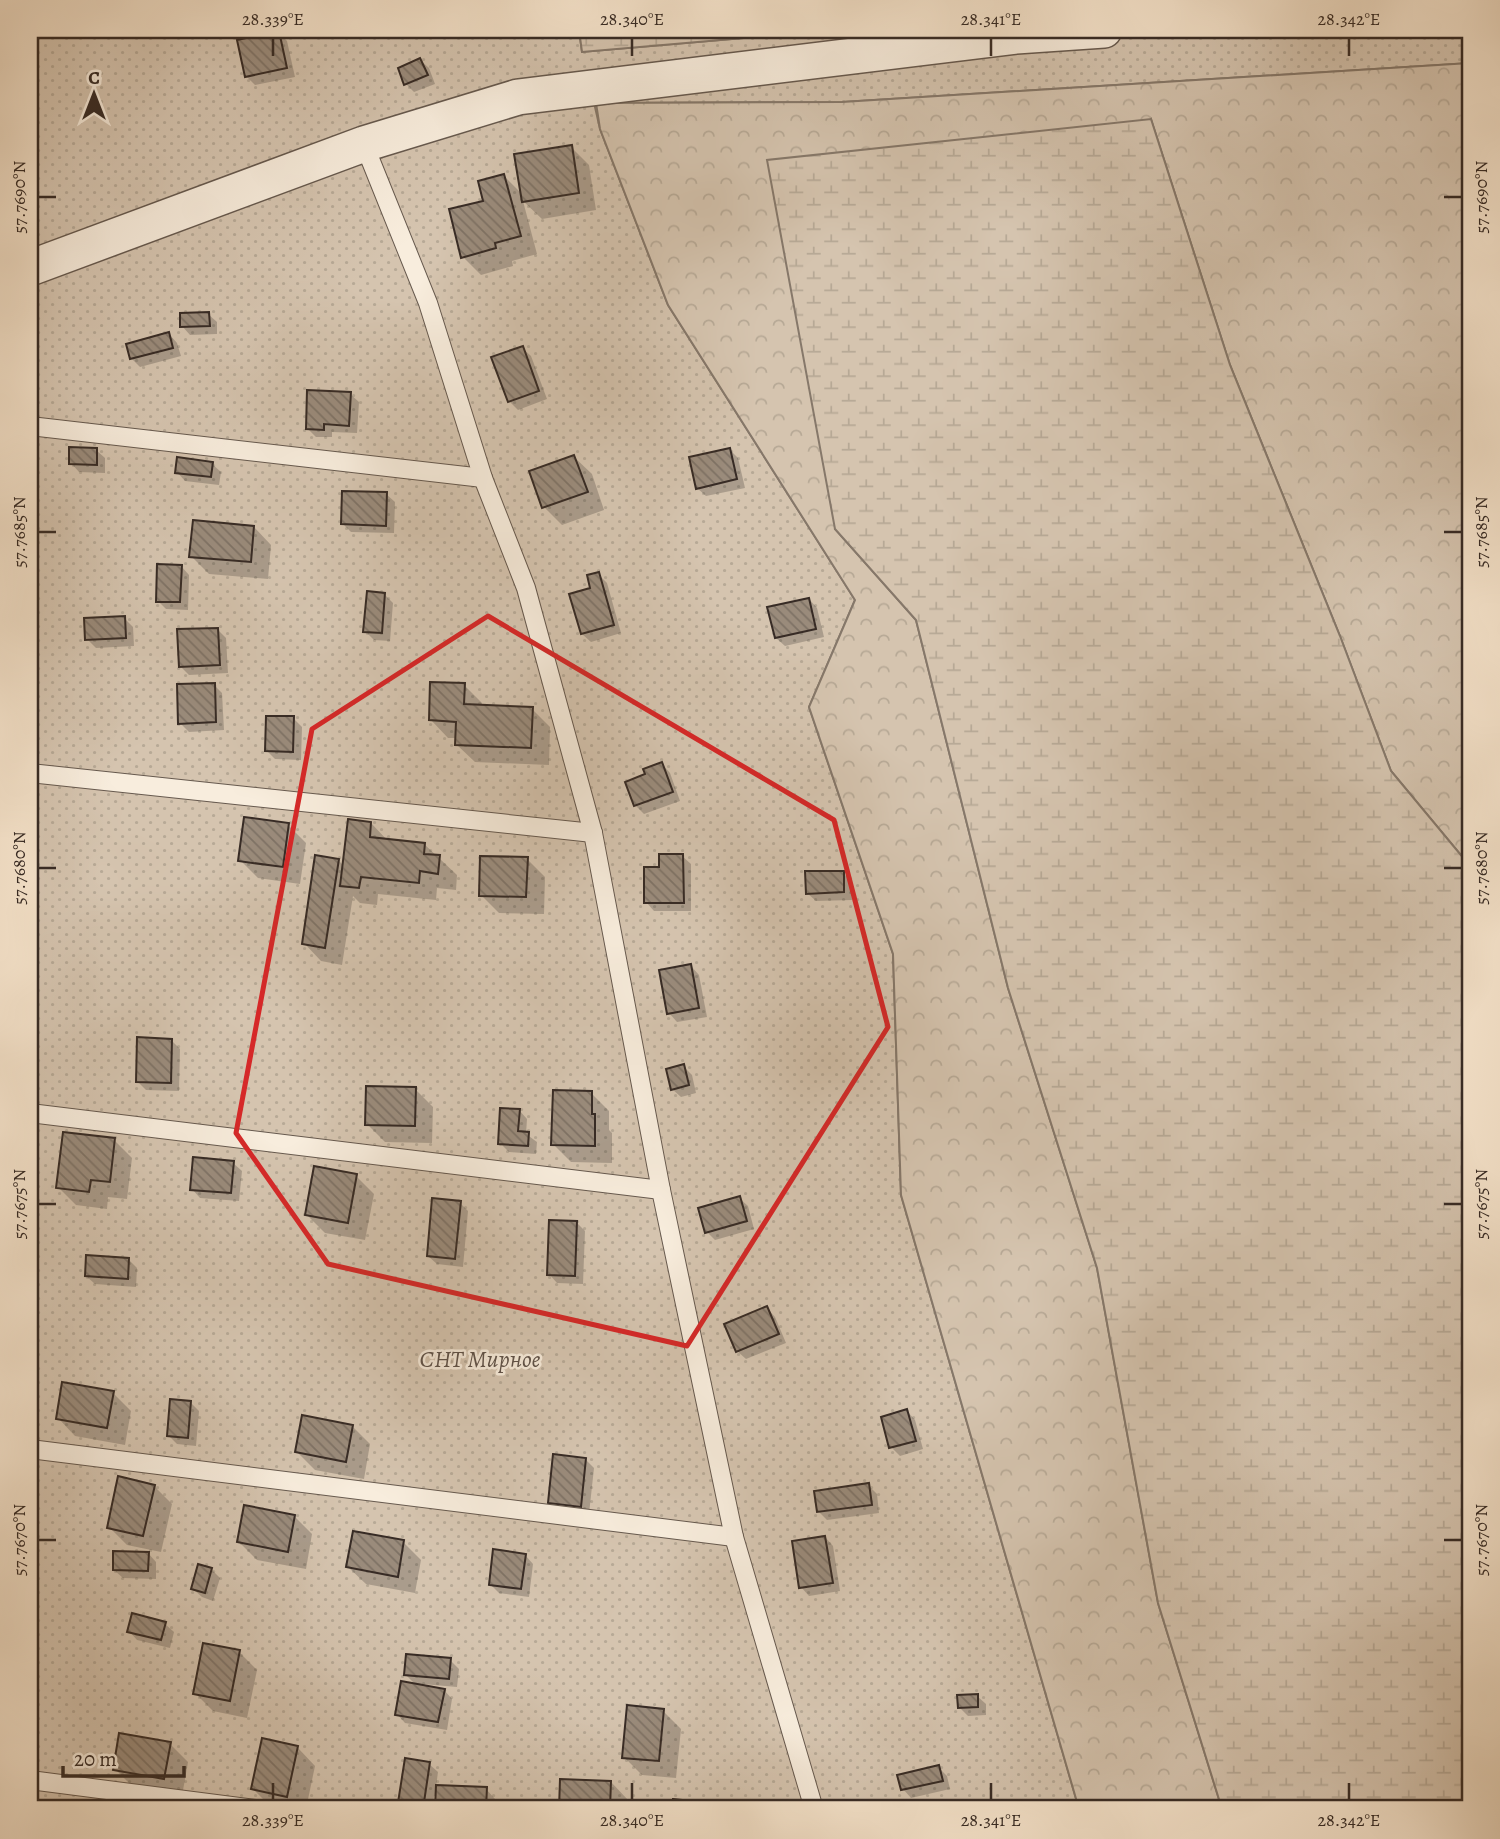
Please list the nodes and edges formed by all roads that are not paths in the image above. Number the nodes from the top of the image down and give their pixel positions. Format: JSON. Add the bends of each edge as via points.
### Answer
{"nodes":[{"id":1,"x":1104,"y":30,"type":"edge"},
{"id":2,"x":364,"y":144,"type":"junction"},
{"id":3,"x":30,"y":268,"type":"edge"},
{"id":4,"x":30,"y":426,"type":"edge"},
{"id":5,"x":483,"y":478,"type":"junction"},
{"id":6,"x":30,"y":773,"type":"edge"},
{"id":7,"x":593,"y":832,"type":"junction"},
{"id":8,"x":30,"y":1113,"type":"edge"},
{"id":9,"x":661,"y":1191,"type":"junction"},
{"id":10,"x":30,"y":1449,"type":"edge"},
{"id":11,"x":734,"y":1537,"type":"junction"},
{"id":12,"x":30,"y":1780,"type":"edge"},
{"id":13,"x":255,"y":1809,"type":"edge"},
{"id":14,"x":814,"y":1809,"type":"edge"}],
"edges":[{"from":1,"to":2,"type":"street","via":[[1002,38],[518,97]]},
{"from":2,"to":3,"type":"street"},
{"from":2,"to":5,"type":"lane","via":[[428,303]]},
{"from":4,"to":5,"type":"lane"},
{"from":5,"to":7,"type":"lane","via":[[526,588]]},
{"from":6,"to":7,"type":"lane"},
{"from":7,"to":9,"type":"lane"},
{"from":8,"to":9,"type":"lane"},
{"from":9,"to":11,"type":"lane"},
{"from":10,"to":11,"type":"lane"},
{"from":11,"to":14,"type":"lane"},
{"from":12,"to":13,"type":"lane"}]}
